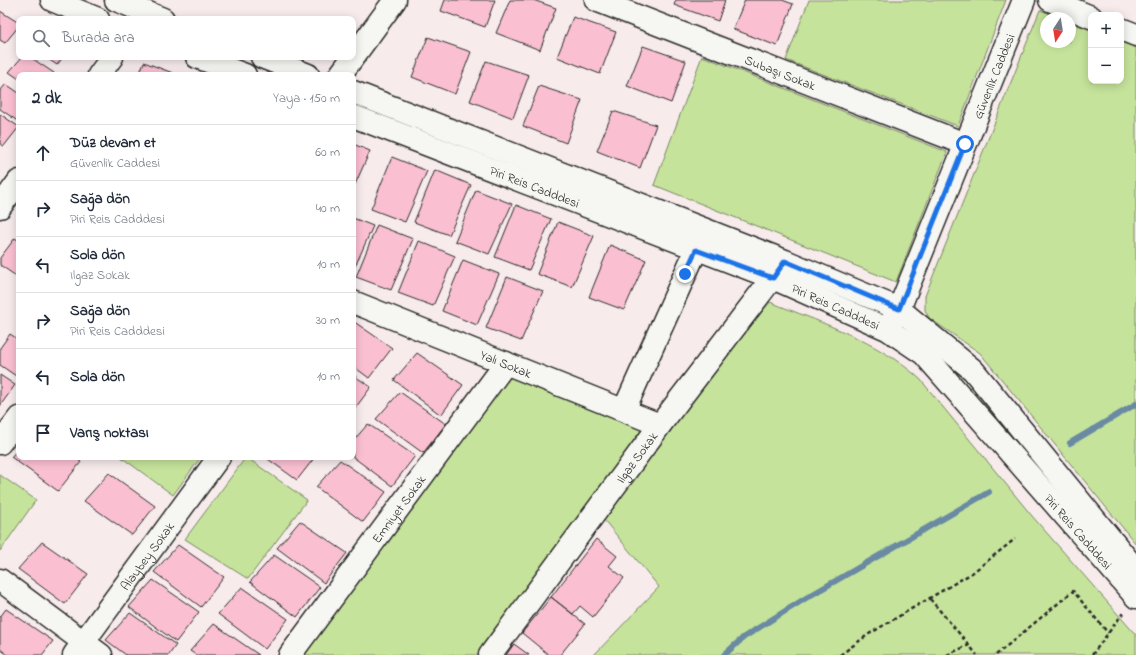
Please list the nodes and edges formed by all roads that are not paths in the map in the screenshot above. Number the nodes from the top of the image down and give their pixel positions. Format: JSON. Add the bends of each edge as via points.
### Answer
{"nodes":[{"id":1,"x":52,"y":0,"type":"edge"},
{"id":2,"x":116,"y":0,"type":"edge"},
{"id":3,"x":395,"y":0,"type":"edge"},
{"id":4,"x":596,"y":0,"type":"edge"},
{"id":5,"x":1024,"y":0,"type":"edge"},
{"id":6,"x":1050,"y":0,"type":"edge"},
{"id":7,"x":152,"y":13,"type":"edge"},
{"id":8,"x":91,"y":16,"type":"edge"},
{"id":9,"x":1088,"y":16,"type":"edge"},
{"id":10,"x":1124,"y":30,"type":"edge"},
{"id":11,"x":1136,"y":35,"type":"edge"},
{"id":12,"x":356,"y":53,"type":"edge"},
{"id":13,"x":110,"y":60,"type":"edge"},
{"id":14,"x":205,"y":60,"type":"edge"},
{"id":15,"x":270,"y":60,"type":"edge"},
{"id":16,"x":351,"y":60,"type":"edge"},
{"id":17,"x":101,"y":72,"type":"edge"},
{"id":18,"x":237,"y":72,"type":"edge"},
{"id":19,"x":300,"y":72,"type":"edge"},
{"id":20,"x":342,"y":72,"type":"edge"},
{"id":21,"x":356,"y":93,"type":"edge"},
{"id":22,"x":356,"y":117,"type":"edge"},
{"id":23,"x":965,"y":144,"type":"junction"},
{"id":24,"x":16,"y":185,"type":"edge"},
{"id":25,"x":0,"y":207,"type":"edge"},
{"id":26,"x":696,"y":250,"type":"junction"},
{"id":27,"x":779,"y":270,"type":"junction"},
{"id":28,"x":356,"y":303,"type":"edge"},
{"id":29,"x":899,"y":309,"type":"junction"},
{"id":30,"x":887,"y":329,"type":"junction"},
{"id":31,"x":506,"y":363,"type":"junction"},
{"id":32,"x":624,"y":410,"type":"junction"},
{"id":33,"x":16,"y":422,"type":"edge"},
{"id":34,"x":660,"y":425,"type":"junction"},
{"id":35,"x":0,"y":444,"type":"edge"},
{"id":36,"x":217,"y":460,"type":"edge"},
{"id":37,"x":1136,"y":570,"type":"edge"},
{"id":38,"x":0,"y":580,"type":"edge"},
{"id":39,"x":1136,"y":596,"type":"edge"},
{"id":40,"x":86,"y":651,"type":"edge"},
{"id":41,"x":290,"y":655,"type":"edge"},
{"id":42,"x":490,"y":655,"type":"edge"}],
"edges":[{"from":1,"to":8,"type":"street"},
{"from":2,"to":7,"type":"street"},
{"from":3,"to":12,"type":"street"},
{"from":4,"to":23,"type":"street","name":"Subaşı Sokak"},
{"from":5,"to":23,"type":"street","name":"Güvenlik Caddesi"},
{"from":6,"to":9,"type":"street"},
{"from":10,"to":11,"type":"street"},
{"from":13,"to":17,"type":"street"},
{"from":14,"to":18,"type":"street"},
{"from":15,"to":19,"type":"street"},
{"from":16,"to":20,"type":"street"},
{"from":21,"to":27,"type":"street","name":"Piri Reis Cadddesi"},
{"from":22,"to":26,"type":"street","name":"Piri Reis Cadddesi"},
{"from":23,"to":29,"type":"street","name":"Güvenlik Caddesi"},
{"from":24,"to":25,"type":"street"},
{"from":26,"to":27,"type":"street","name":"Piri Reis Cadddesi"},
{"from":26,"to":32,"type":"street"},
{"from":27,"to":29,"type":"street","name":"Piri Reis Cadddesi"},
{"from":27,"to":30,"type":"street","name":"Piri Reis Cadddesi"},
{"from":27,"to":34,"type":"street","name":"Ilgaz Sokak"},
{"from":28,"to":31,"type":"street","name":"Yalı Sokak"},
{"from":29,"to":30,"type":"street","name":"Güvenlik Caddesi"},
{"from":29,"to":37,"type":"street","name":"Piri Reis Cadddesi","via":[[973,370]]},
{"from":30,"to":39,"type":"street","name":"Piri Reis Cadddesi","via":[[924,354]]},
{"from":31,"to":32,"type":"street","name":"Yalı Sokak"},
{"from":31,"to":41,"type":"street","name":"Emniyet Sokak"},
{"from":32,"to":34,"type":"street","name":"Yalı Sokak"},
{"from":33,"to":35,"type":"street"},
{"from":34,"to":42,"type":"street","name":"Ilgaz Sokak"},
{"from":36,"to":40,"type":"street","name":"Alaybey Sokak"},
{"from":38,"to":40,"type":"street"}]}
